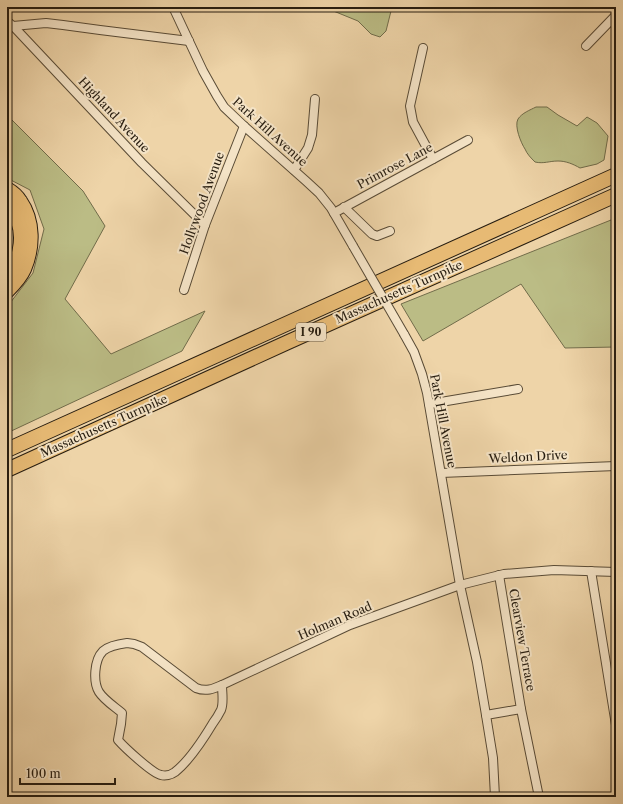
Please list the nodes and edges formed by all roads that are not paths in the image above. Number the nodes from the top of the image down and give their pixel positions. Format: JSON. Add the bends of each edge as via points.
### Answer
{"nodes":[{"id":1,"x":173,"y":7,"type":"edge"},
{"id":2,"x":616,"y":15,"type":"edge"},
{"id":3,"x":10,"y":24,"type":"edge"},
{"id":4,"x":189,"y":41,"type":"junction"},
{"id":5,"x":586,"y":46,"type":"dead end"},
{"id":6,"x":423,"y":48,"type":"dead end"},
{"id":7,"x":315,"y":99,"type":"dead end"},
{"id":8,"x":244,"y":126,"type":"junction"},
{"id":9,"x":468,"y":140,"type":"dead end"},
{"id":10,"x":433,"y":159,"type":"junction"},
{"id":11,"x":294,"y":170,"type":"junction"},
{"id":12,"x":616,"y":175,"type":"edge"},
{"id":13,"x":7,"y":189,"type":"edge"},
{"id":14,"x":616,"y":195,"type":"edge"},
{"id":15,"x":7,"y":202,"type":"edge"},
{"id":16,"x":344,"y":207,"type":"junction"},
{"id":17,"x":334,"y":213,"type":"junction"},
{"id":18,"x":205,"y":225,"type":"junction"},
{"id":19,"x":390,"y":231,"type":"dead end"},
{"id":20,"x":7,"y":277,"type":"edge"},
{"id":21,"x":184,"y":290,"type":"dead end"},
{"id":22,"x":7,"y":291,"type":"edge"},
{"id":23,"x":518,"y":389,"type":"dead end"},
{"id":24,"x":429,"y":404,"type":"junction"},
{"id":25,"x":7,"y":450,"type":"edge"},
{"id":26,"x":616,"y":466,"type":"edge"},
{"id":27,"x":7,"y":470,"type":"edge"},
{"id":28,"x":441,"y":473,"type":"junction"},
{"id":29,"x":591,"y":571,"type":"junction"},
{"id":30,"x":616,"y":572,"type":"edge"},
{"id":31,"x":499,"y":575,"type":"junction"},
{"id":32,"x":460,"y":585,"type":"junction"},
{"id":33,"x":222,"y":685,"type":"junction"},
{"id":34,"x":521,"y":709,"type":"junction"},
{"id":35,"x":486,"y":715,"type":"junction"},
{"id":36,"x":616,"y":725,"type":"edge"},
{"id":37,"x":495,"y":797,"type":"edge"},
{"id":38,"x":539,"y":797,"type":"edge"}],
"edges":[{"from":1,"to":4,"type":"street","name":"Park Hill Avenue"},
{"from":2,"to":5,"type":"street"},
{"from":3,"to":4,"type":"street","via":[[64,25]]},
{"from":3,"to":18,"type":"street","name":"Highland Avenue","via":[[142,163]]},
{"from":4,"to":8,"type":"street","name":"Park Hill Avenue","via":[[220,101]]},
{"from":6,"to":10,"type":"street","via":[[410,106],[413,122]]},
{"from":7,"to":11,"type":"street","via":[[312,135],[308,148]]},
{"from":8,"to":11,"type":"street","name":"Park Hill Avenue"},
{"from":8,"to":18,"type":"street","name":"Hollywood Avenue"},
{"from":9,"to":10,"type":"street","name":"Primrose Lane"},
{"from":10,"to":16,"type":"street","name":"Primrose Lane"},
{"from":11,"to":17,"type":"street","name":"Park Hill Avenue","via":[[319,193]]},
{"from":12,"to":25,"type":"highway","name":"Massachusetts Turnpike","number":"I 90"},
{"from":13,"to":22,"type":"highway","via":[[20,201],[27,214],[31,241],[24,270]]},
{"from":14,"to":27,"type":"highway","name":"Massachusetts Turnpike","number":"I 90"},
{"from":15,"to":20,"type":"highway","via":[[19,222],[21,235],[16,263]]},
{"from":16,"to":17,"type":"street","name":"Primrose Lane"},
{"from":16,"to":19,"type":"street","via":[[372,234],[377,236]]},
{"from":17,"to":24,"type":"street","name":"Park Hill Avenue","bridge":true,"via":[[413,349]]},
{"from":18,"to":21,"type":"street","name":"Hollywood Avenue"},
{"from":23,"to":24,"type":"street"},
{"from":24,"to":28,"type":"street","name":"Park Hill Avenue"},
{"from":26,"to":28,"type":"street","name":"Weldon Drive"},
{"from":28,"to":32,"type":"street","name":"Park Hill Avenue"},
{"from":29,"to":30,"type":"street","name":"Clearview Terrace"},
{"from":29,"to":31,"type":"street","name":"Clearview Terrace","via":[[554,570]]},
{"from":29,"to":36,"type":"street"},
{"from":31,"to":32,"type":"street","name":"Clearview Terrace"},
{"from":31,"to":34,"type":"street","name":"Clearview Terrace"},
{"from":32,"to":33,"type":"street","name":"Holman Road","via":[[350,626]]},
{"from":32,"to":35,"type":"street","name":"Park Hill Avenue"},
{"from":33,"to":33,"type":"street","name":"Holman Road","via":[[221,710],[206,735],[174,772],[159,775],[118,740],[122,713],[100,694],[95,672],[102,652],[116,645],[130,644],[142,647],[196,688],[212,690]]},
{"from":34,"to":35,"type":"street","name":"Clearview Terrace"},
{"from":34,"to":38,"type":"street","name":"Clearview Terrace"},
{"from":35,"to":37,"type":"street","name":"Park Hill Avenue","via":[[493,758]]}]}
